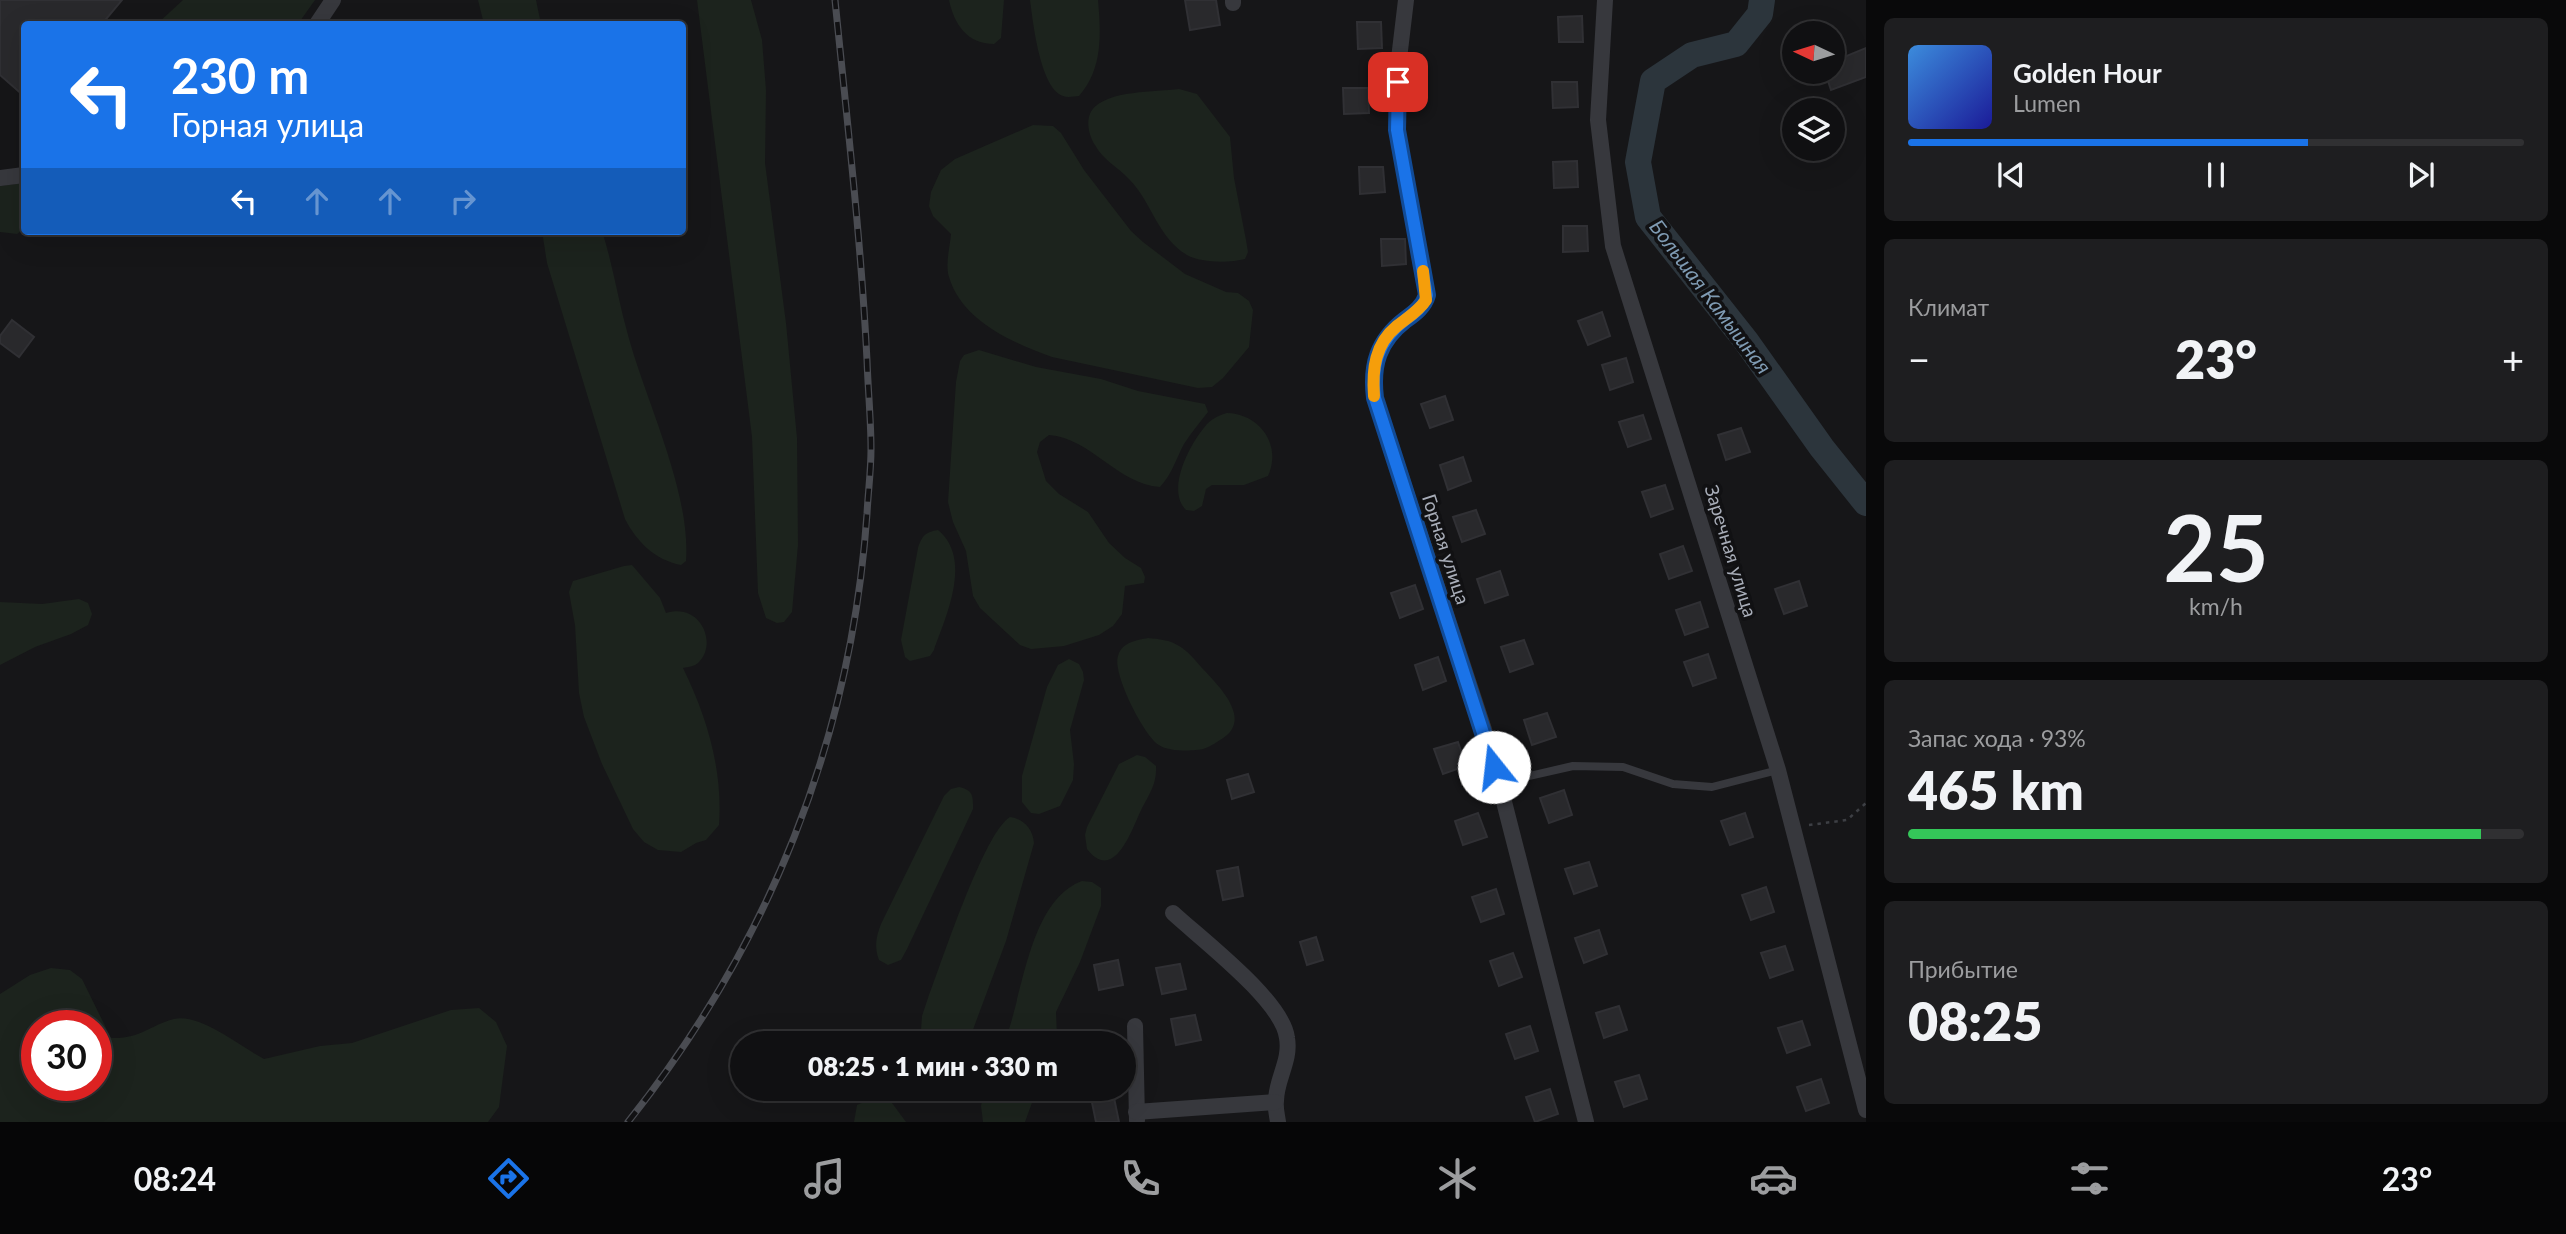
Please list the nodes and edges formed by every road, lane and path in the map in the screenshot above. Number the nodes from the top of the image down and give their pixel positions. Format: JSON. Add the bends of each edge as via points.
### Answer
{"nodes":[{"id":1,"x":333,"y":0,"type":"edge"},
{"id":2,"x":1406,"y":0,"type":"edge"},
{"id":3,"x":1605,"y":0,"type":"edge"},
{"id":4,"x":319,"y":21,"type":"edge"},
{"id":5,"x":21,"y":174,"type":"edge"},
{"id":6,"x":0,"y":178,"type":"edge"},
{"id":7,"x":1778,"y":770,"type":"junction"},
{"id":8,"x":1499,"y":783,"type":"junction"},
{"id":9,"x":1866,"y":803,"type":"edge"},
{"id":10,"x":1793,"y":828,"type":"junction"},
{"id":11,"x":1173,"y":913,"type":"dead end"},
{"id":12,"x":1135,"y":1026,"type":"dead end"},
{"id":13,"x":1861,"y":1065,"type":"edge"},
{"id":14,"x":1275,"y":1102,"type":"junction"},
{"id":15,"x":1866,"y":1110,"type":"edge"},
{"id":16,"x":1137,"y":1117,"type":"edge"},
{"id":17,"x":1279,"y":1122,"type":"edge"},
{"id":18,"x":1586,"y":1122,"type":"edge"}],
"edges":[{"from":1,"to":4,"type":"street"},
{"from":2,"to":8,"type":"street","name":"Горная улица","via":[[1397,130],[1427,295],[1380,346],[1374,369],[1375,398]]},
{"from":3,"to":7,"type":"street","name":"Заречная улица","via":[[1598,120],[1614,246]]},
{"from":5,"to":6,"type":"street"},
{"from":7,"to":8,"type":"lane","via":[[1712,787],[1673,784],[1623,767],[1573,766]]},
{"from":7,"to":10,"type":"street","name":"Заречная улица"},
{"from":8,"to":18,"type":"street","name":"Горная улица"},
{"from":9,"to":10,"type":"path","via":[[1847,820]]},
{"from":10,"to":13,"type":"street","name":"Заречная улица"},
{"from":11,"to":14,"type":"street","via":[[1255,988],[1283,1024],[1288,1050]]},
{"from":12,"to":16,"type":"street"},
{"from":13,"to":15,"type":"street","name":"Заречная улица"},
{"from":14,"to":16,"type":"street"},
{"from":14,"to":17,"type":"street"}]}
